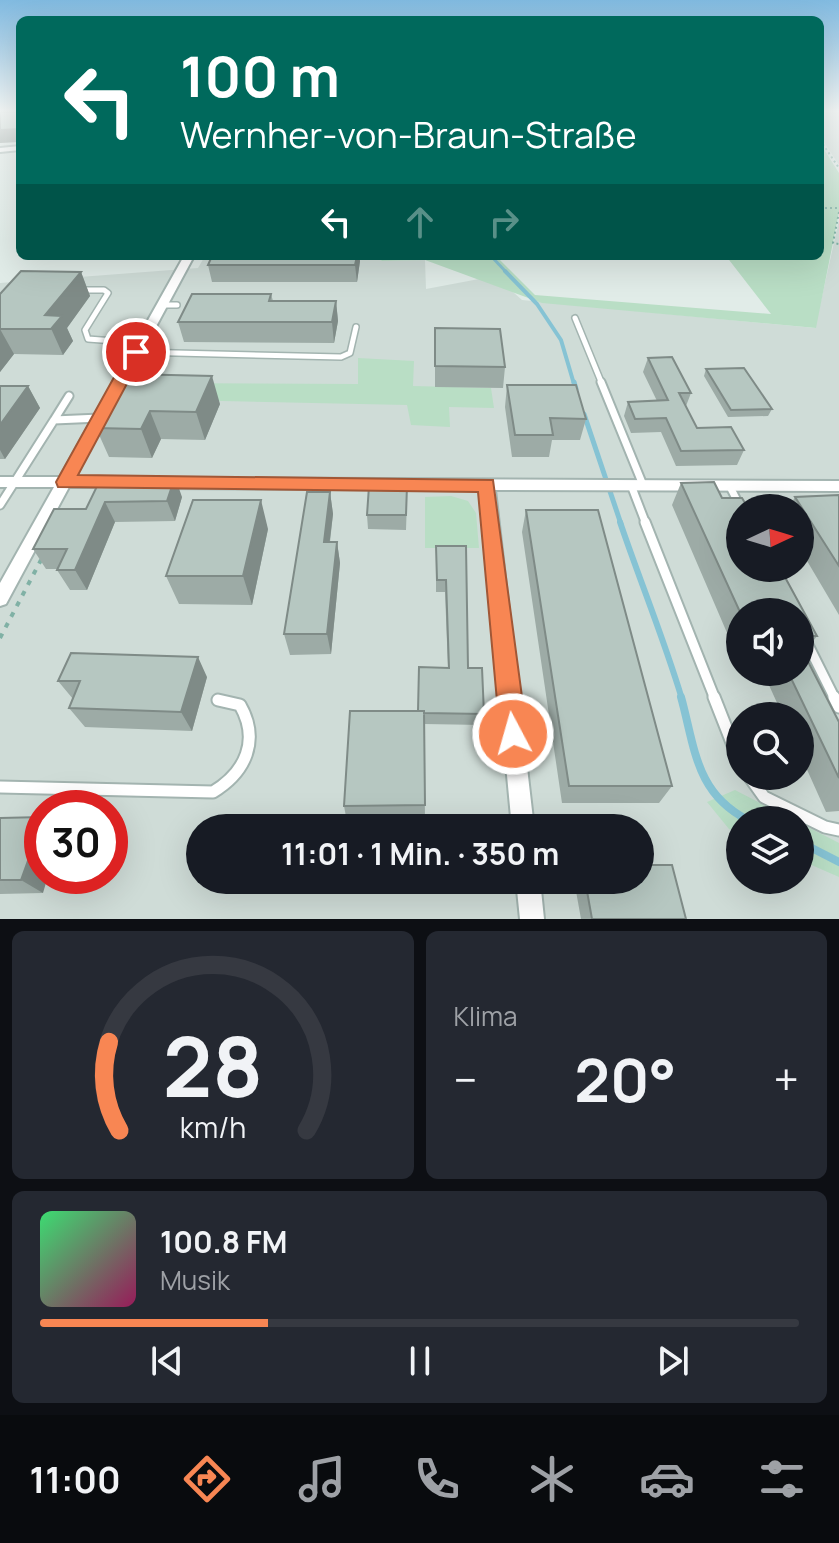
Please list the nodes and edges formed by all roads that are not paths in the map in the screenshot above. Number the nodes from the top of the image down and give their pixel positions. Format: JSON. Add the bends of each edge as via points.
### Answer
{"nodes":[{"id":1,"x":187,"y":260,"type":"edge"},
{"id":2,"x":76,"y":290,"type":"edge"},
{"id":3,"x":162,"y":305,"type":"junction"},
{"id":4,"x":177,"y":305,"type":"dead end"},
{"id":5,"x":575,"y":318,"type":"dead end"},
{"id":6,"x":356,"y":327,"type":"dead end"},
{"id":7,"x":139,"y":348,"type":"junction"},
{"id":8,"x":69,"y":396,"type":"dead end"},
{"id":9,"x":100,"y":418,"type":"junction"},
{"id":10,"x":54,"y":420,"type":"junction"},
{"id":11,"x":7,"y":482,"type":"edge"},
{"id":12,"x":65,"y":482,"type":"junction"},
{"id":13,"x":487,"y":485,"type":"junction"},
{"id":14,"x":631,"y":485,"type":"junction"},
{"id":15,"x":729,"y":485,"type":"junction"},
{"id":16,"x":839,"y":486,"type":"edge"},
{"id":17,"x":734,"y":494,"type":"edge"},
{"id":18,"x":0,"y":505,"type":"edge"},
{"id":19,"x":0,"y":599,"type":"edge"},
{"id":20,"x":814,"y":657,"type":"edge"},
{"id":21,"x":218,"y":700,"type":"dead end"},
{"id":22,"x":839,"y":707,"type":"edge"},
{"id":23,"x":726,"y":727,"type":"edge"},
{"id":24,"x":0,"y":787,"type":"edge"},
{"id":25,"x":759,"y":790,"type":"edge"},
{"id":26,"x":522,"y":814,"type":"edge"},
{"id":27,"x":839,"y":830,"type":"edge"},
{"id":28,"x":529,"y":894,"type":"edge"},
{"id":29,"x":532,"y":919,"type":"edge"}],
"edges":[{"from":1,"to":3,"type":"street"},
{"from":2,"to":7,"type":"lane","via":[[108,293],[85,330],[88,339]]},
{"from":3,"to":4,"type":"lane"},
{"from":3,"to":7,"type":"street"},
{"from":5,"to":14,"type":"lane"},
{"from":6,"to":7,"type":"lane","via":[[350,353],[341,357]]},
{"from":7,"to":9,"type":"street"},
{"from":8,"to":10,"type":"lane"},
{"from":9,"to":10,"type":"lane"},
{"from":9,"to":12,"type":"street"},
{"from":10,"to":11,"type":"lane"},
{"from":11,"to":12,"type":"street"},
{"from":11,"to":18,"type":"lane"},
{"from":12,"to":13,"type":"street"},
{"from":12,"to":19,"type":"street"},
{"from":13,"to":14,"type":"street"},
{"from":13,"to":26,"type":"street"},
{"from":14,"to":15,"type":"street"},
{"from":14,"to":23,"type":"lane"},
{"from":15,"to":16,"type":"street"},
{"from":15,"to":17,"type":"lane"},
{"from":20,"to":22,"type":"lane"},
{"from":21,"to":24,"type":"lane","via":[[240,705],[253,737],[244,762],[226,785],[213,792]]},
{"from":25,"to":27,"type":"lane","via":[[764,797]]},
{"from":28,"to":29,"type":"street"}]}
